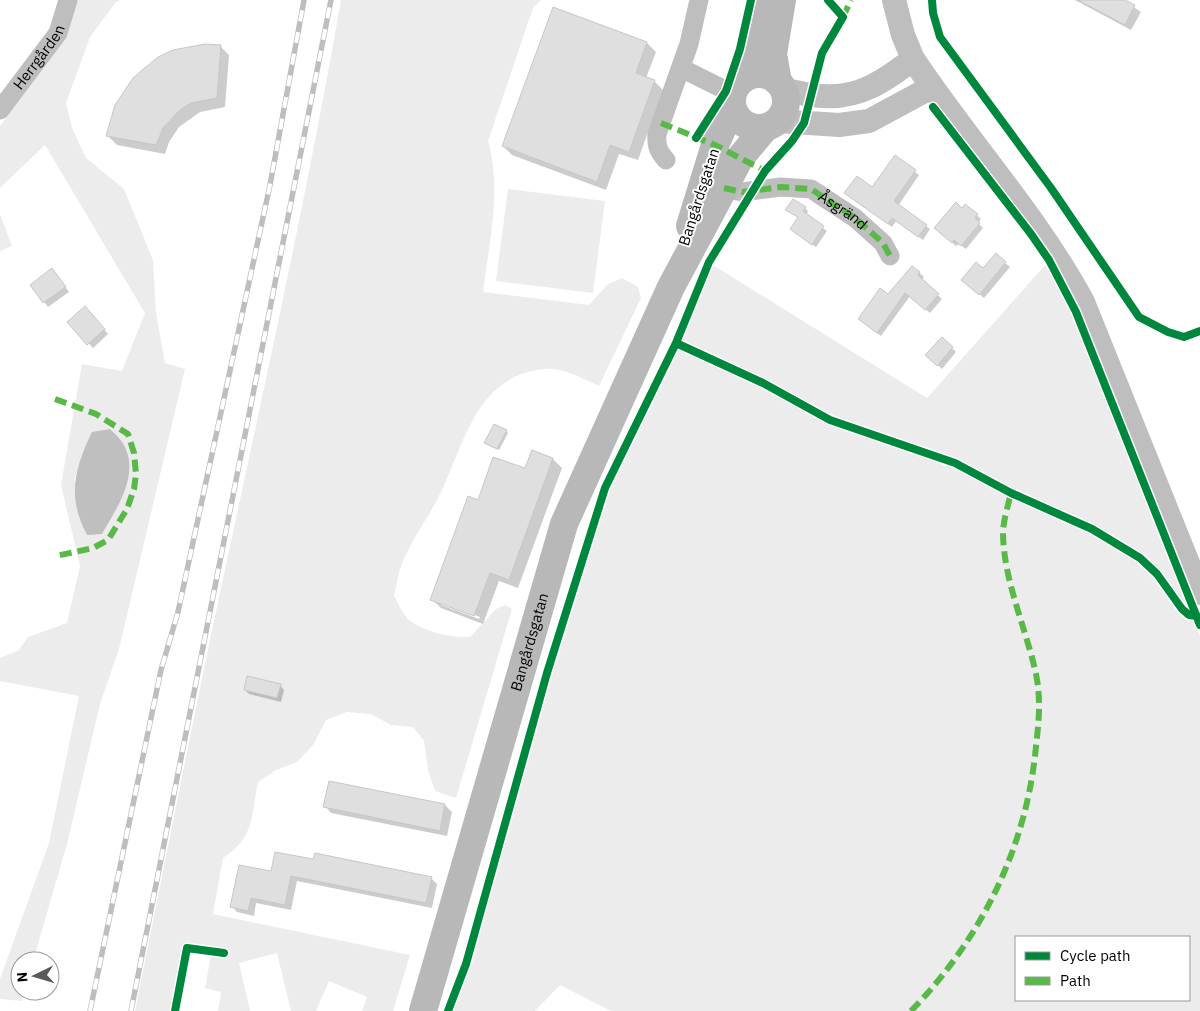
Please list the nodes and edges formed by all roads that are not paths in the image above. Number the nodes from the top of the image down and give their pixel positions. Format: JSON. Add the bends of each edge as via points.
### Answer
{"nodes":[{"id":1,"x":68,"y":0,"type":"edge"},
{"id":2,"x":699,"y":0,"type":"edge"},
{"id":3,"x":761,"y":0,"type":"edge"},
{"id":4,"x":782,"y":0,"type":"edge"},
{"id":5,"x":894,"y":0,"type":"edge"},
{"id":6,"x":913,"y":59,"type":"junction"},
{"id":7,"x":681,"y":68,"type":"junction"},
{"id":8,"x":782,"y":86,"type":"junction"},
{"id":9,"x":932,"y":87,"type":"junction"},
{"id":10,"x":735,"y":94,"type":"junction"},
{"id":11,"x":0,"y":110,"type":"edge"},
{"id":12,"x":772,"y":124,"type":"junction"},
{"id":13,"x":666,"y":160,"type":"dead end"},
{"id":14,"x":724,"y":188,"type":"junction"},
{"id":15,"x":890,"y":256,"type":"dead end"},
{"id":16,"x":671,"y":287,"type":"junction"},
{"id":17,"x":1200,"y":593,"type":"edge"},
{"id":18,"x":423,"y":1011,"type":"edge"}],
"edges":[{"from":1,"to":11,"type":"street","name":"Herrgården","via":[[58,33]]},
{"from":2,"to":7,"type":"street"},
{"from":3,"to":10,"type":"main road","name":"Bangårdsgatan","via":[[752,47]]},
{"from":4,"to":8,"type":"main road","via":[[773,54]]},
{"from":5,"to":6,"type":"street"},
{"from":6,"to":8,"type":"street","via":[[874,86],[852,95],[826,97]]},
{"from":6,"to":9,"type":"street"},
{"from":7,"to":10,"type":"street"},
{"from":7,"to":13,"type":"street","via":[[656,143]]},
{"from":8,"to":10,"type":"main road","via":[[766,75],[752,75]]},
{"from":8,"to":12,"type":"main road","via":[[785,109]]},
{"from":9,"to":12,"type":"street","via":[[869,121],[839,125]]},
{"from":9,"to":17,"type":"street","via":[[1062,262],[1083,302]]},
{"from":10,"to":12,"type":"main road","via":[[739,120],[751,128]]},
{"from":10,"to":16,"type":"main road","name":"Bangårdsgatan","via":[[715,145]]},
{"from":12,"to":14,"type":"main road","name":"Bangårdsgatan","via":[[740,158]]},
{"from":14,"to":15,"type":"street","name":"Åsgränd","via":[[742,192],[781,187],[811,189],[855,218],[883,243]]},
{"from":14,"to":16,"type":"main road","name":"Bangårdsgatan"},
{"from":16,"to":18,"type":"main road","name":"Bangårdsgatan","via":[[564,524]]}]}
